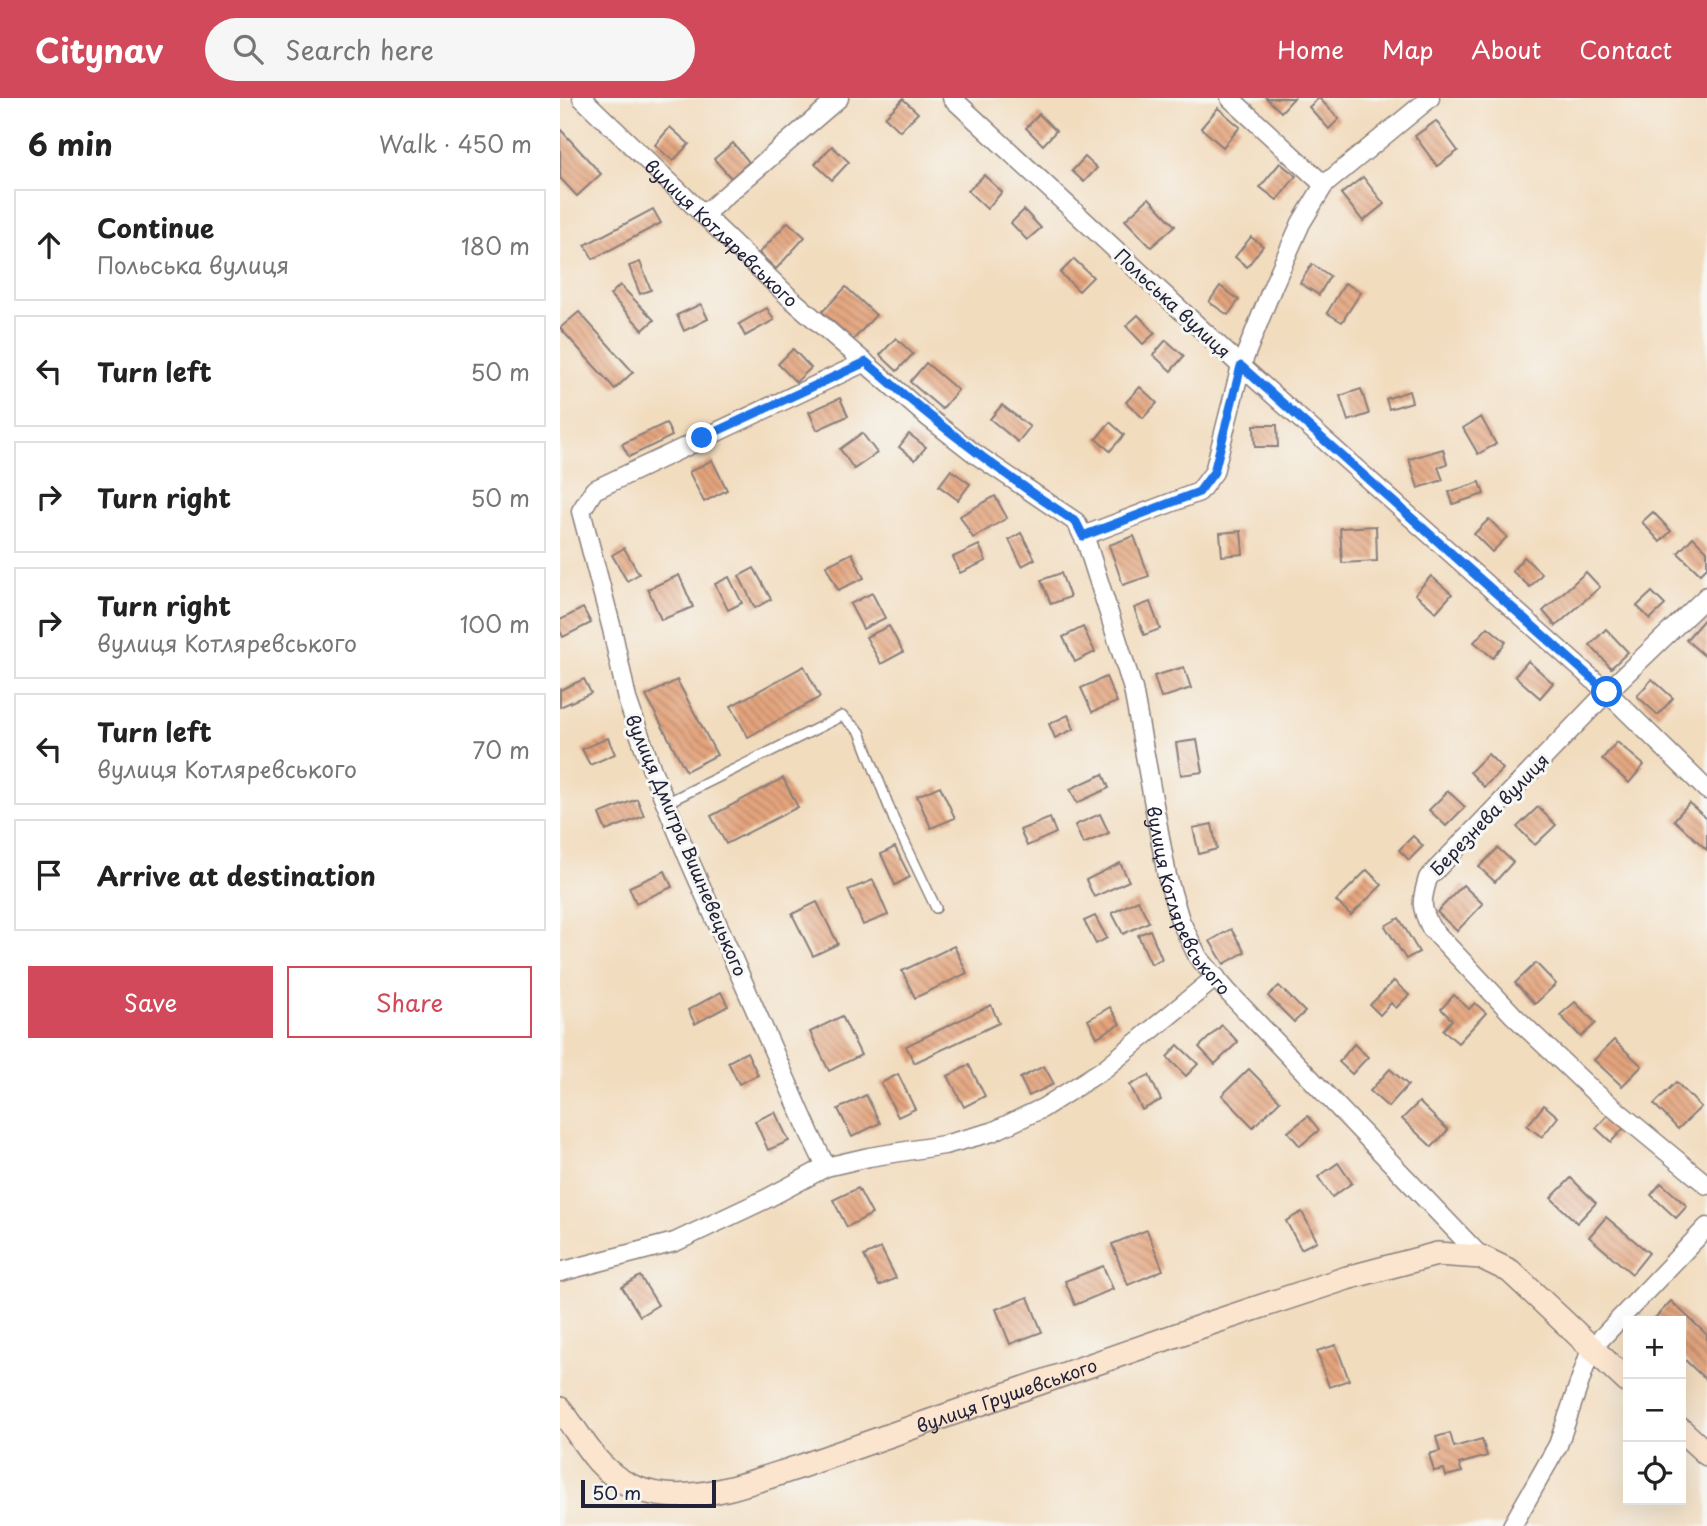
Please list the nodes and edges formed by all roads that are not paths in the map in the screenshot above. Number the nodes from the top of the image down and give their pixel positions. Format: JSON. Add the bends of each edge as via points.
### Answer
{"nodes":[{"id":1,"x":582,"y":98,"type":"edge"},
{"id":2,"x":839,"y":98,"type":"edge"},
{"id":3,"x":952,"y":98,"type":"edge"},
{"id":4,"x":1230,"y":98,"type":"edge"},
{"id":5,"x":1430,"y":98,"type":"edge"},
{"id":6,"x":1324,"y":185,"type":"junction"},
{"id":7,"x":704,"y":215,"type":"junction"},
{"id":8,"x":866,"y":362,"type":"junction"},
{"id":9,"x":1241,"y":366,"type":"junction"},
{"id":10,"x":1083,"y":536,"type":"junction"},
{"id":11,"x":1707,"y":596,"type":"edge"},
{"id":12,"x":1607,"y":692,"type":"junction"},
{"id":13,"x":1707,"y":790,"type":"edge"},
{"id":14,"x":666,"y":803,"type":"junction"},
{"id":15,"x":936,"y":908,"type":"dead end"},
{"id":16,"x":1216,"y":978,"type":"junction"},
{"id":17,"x":826,"y":1167,"type":"junction"},
{"id":18,"x":1707,"y":1185,"type":"edge"},
{"id":19,"x":1707,"y":1227,"type":"edge"},
{"id":20,"x":1481,"y":1257,"type":"junction"},
{"id":21,"x":560,"y":1272,"type":"edge"},
{"id":22,"x":1591,"y":1349,"type":"junction"},
{"id":23,"x":1625,"y":1379,"type":"edge"},
{"id":24,"x":560,"y":1409,"type":"edge"},
{"id":25,"x":1686,"y":1435,"type":"edge"},
{"id":26,"x":1707,"y":1454,"type":"edge"},
{"id":27,"x":1512,"y":1526,"type":"edge"}],
"edges":[{"from":1,"to":7,"type":"street","name":"вулиця Котляревського"},
{"from":2,"to":7,"type":"street"},
{"from":3,"to":9,"type":"street","name":"Польська вулиця"},
{"from":4,"to":6,"type":"street"},
{"from":5,"to":6,"type":"street"},
{"from":6,"to":9,"type":"street","via":[[1301,223]]},
{"from":7,"to":8,"type":"street","name":"вулиця Котляревського","via":[[788,296]]},
{"from":8,"to":10,"type":"street","name":"вулиця Котляревського","via":[[974,453],[1076,522]]},
{"from":8,"to":14,"type":"street","name":"вулиця Дмитра Вишневецького","via":[[594,490],[581,511],[627,699]]},
{"from":9,"to":10,"type":"street","via":[[1214,472],[1199,492]]},
{"from":9,"to":12,"type":"street","name":"Польська вулиця"},
{"from":10,"to":16,"type":"street","name":"вулиця Котляревського","via":[[1133,689],[1170,887],[1198,957]]},
{"from":11,"to":12,"type":"street","name":"Березнева вулиця"},
{"from":12,"to":13,"type":"street","name":"Польська вулиця"},
{"from":12,"to":18,"type":"street","name":"Березнева вулиця","via":[[1428,878],[1422,911],[1431,928],[1514,1016],[1592,1090]]},
{"from":14,"to":15,"type":"lane","via":[[842,716],[860,732],[894,820]]},
{"from":14,"to":17,"type":"street","name":"вулиця Дмитра Вишневецького"},
{"from":16,"to":17,"type":"street","via":[[1104,1069],[1043,1108],[992,1132]]},
{"from":16,"to":20,"type":"street","name":"вулиця Котляревського"},
{"from":17,"to":21,"type":"street","via":[[675,1242]]},
{"from":19,"to":22,"type":"street"},
{"from":20,"to":22,"type":"main road","name":"вулиця Котляревського","via":[[1510,1271]]},
{"from":20,"to":24,"type":"main road","name":"вулиця Грушевського","via":[[1437,1254],[1347,1278],[796,1468],[700,1495],[650,1493],[625,1483],[599,1462]]},
{"from":22,"to":23,"type":"main road","name":"вулиця Котляревського"},
{"from":22,"to":27,"type":"street","via":[[1558,1446]]},
{"from":25,"to":26,"type":"main road"}]}
